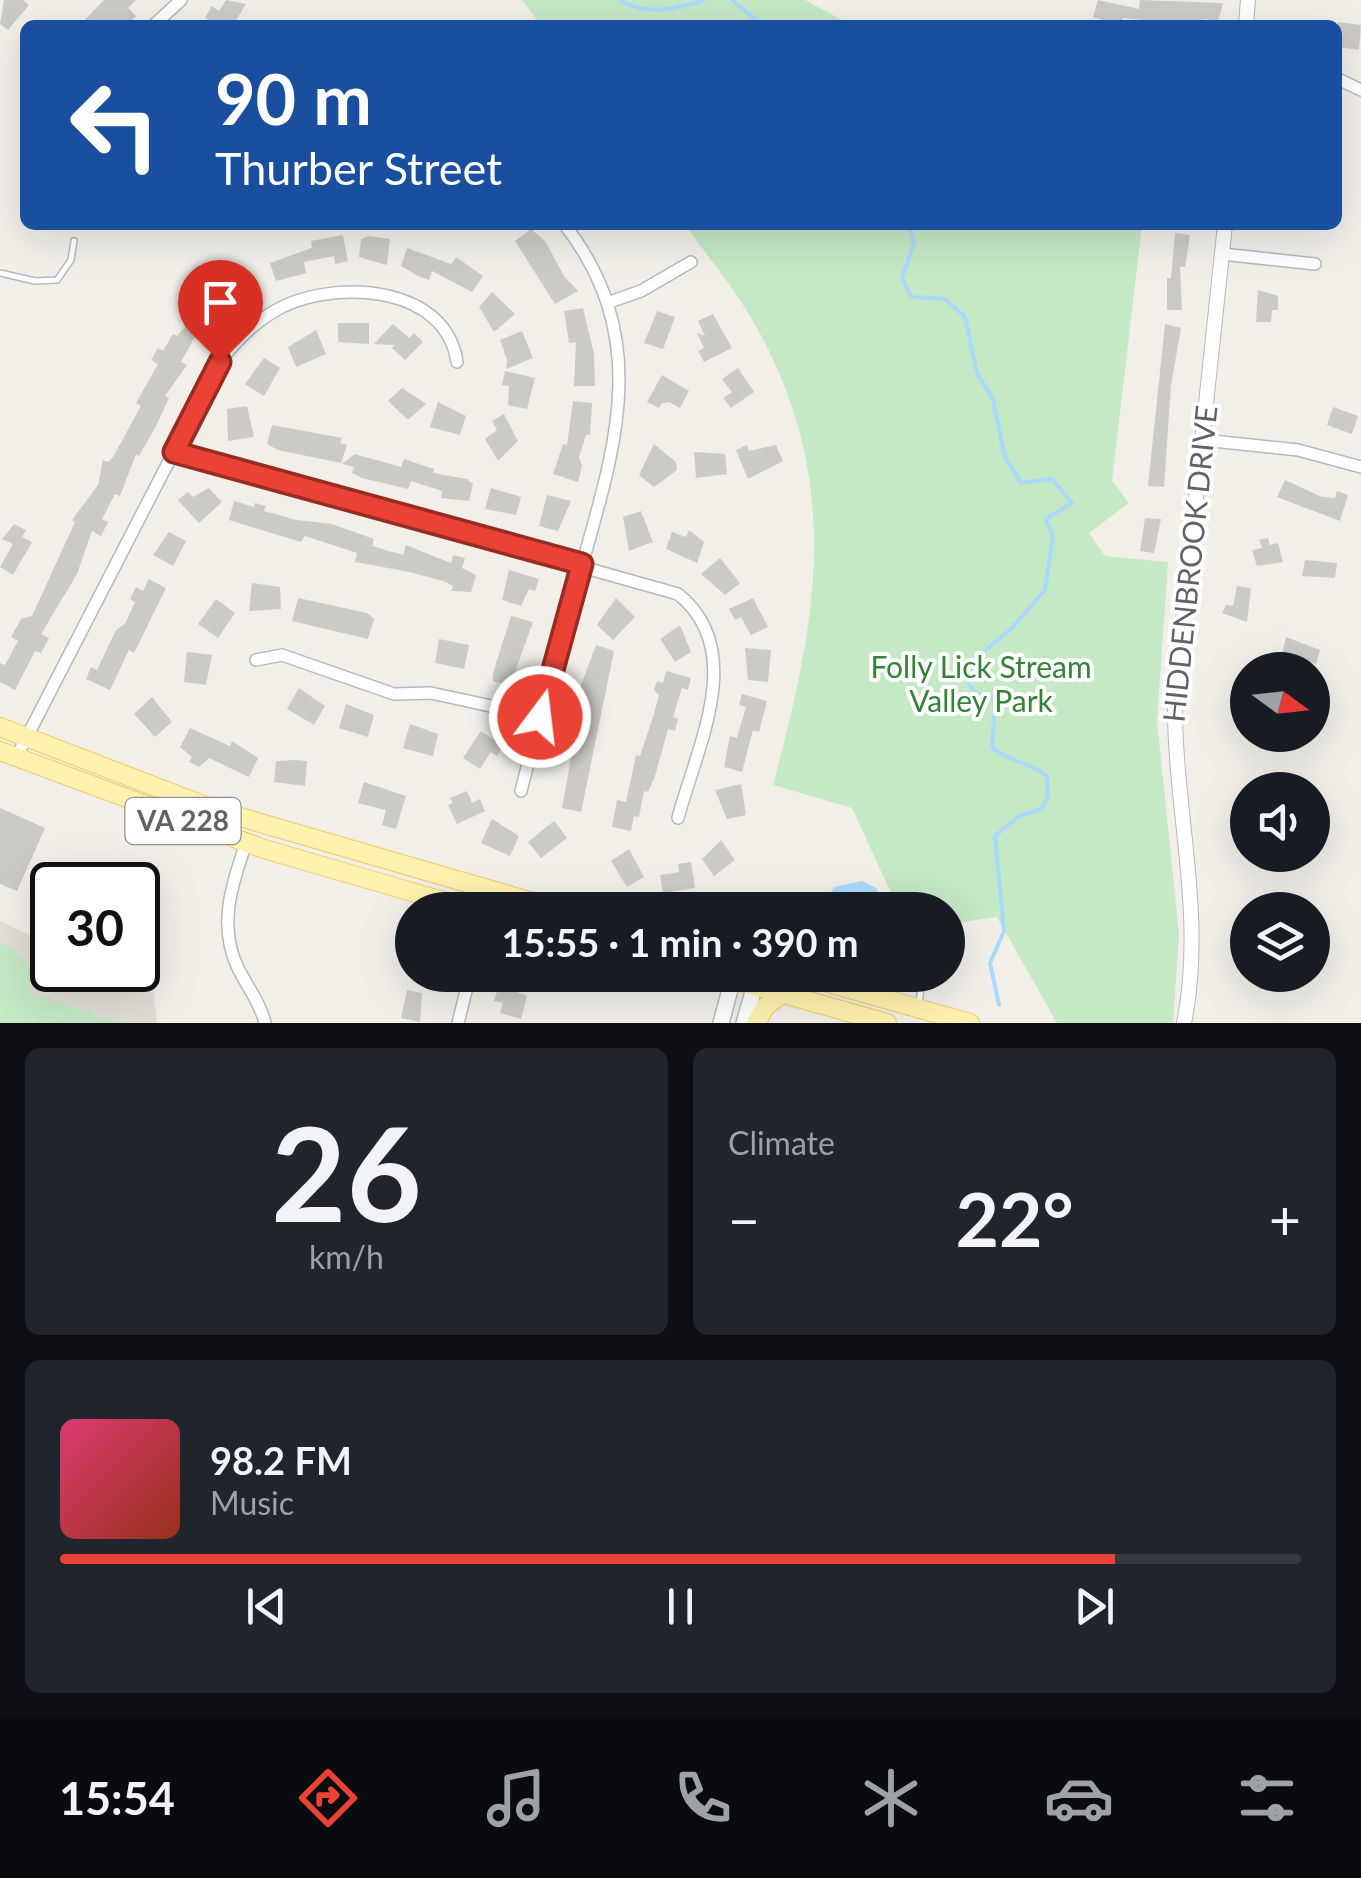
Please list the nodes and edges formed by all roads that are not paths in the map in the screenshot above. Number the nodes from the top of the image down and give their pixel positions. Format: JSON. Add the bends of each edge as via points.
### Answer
{"nodes":[{"id":1,"x":181,"y":0,"type":"edge"},
{"id":2,"x":165,"y":15,"type":"junction"},
{"id":3,"x":160,"y":20,"type":"edge"},
{"id":4,"x":170,"y":20,"type":"edge"},
{"id":5,"x":568,"y":230,"type":"edge"},
{"id":6,"x":1224,"y":230,"type":"edge"},
{"id":7,"x":74,"y":241,"type":"dead end"},
{"id":8,"x":1222,"y":254,"type":"junction"},
{"id":9,"x":691,"y":262,"type":"dead end"},
{"id":10,"x":1316,"y":264,"type":"dead end"},
{"id":11,"x":0,"y":274,"type":"edge"},
{"id":12,"x":607,"y":303,"type":"junction"},
{"id":13,"x":456,"y":362,"type":"dead end"},
{"id":14,"x":1203,"y":440,"type":"junction"},
{"id":15,"x":174,"y":452,"type":"junction"},
{"id":16,"x":1361,"y":466,"type":"edge"},
{"id":17,"x":582,"y":564,"type":"junction"},
{"id":18,"x":256,"y":660,"type":"dead end"},
{"id":19,"x":540,"y":717,"type":"junction"},
{"id":20,"x":0,"y":727,"type":"edge"},
{"id":21,"x":26,"y":738,"type":"junction"},
{"id":22,"x":8,"y":754,"type":"edge"},
{"id":23,"x":522,"y":791,"type":"dead end"},
{"id":24,"x":678,"y":818,"type":"dead end"},
{"id":25,"x":246,"y":843,"type":"junction"},
{"id":26,"x":413,"y":892,"type":"edge"},
{"id":27,"x":496,"y":892,"type":"edge"},
{"id":28,"x":466,"y":992,"type":"edge"},
{"id":29,"x":726,"y":992,"type":"edge"},
{"id":30,"x":753,"y":992,"type":"edge"},
{"id":31,"x":779,"y":992,"type":"edge"},
{"id":32,"x":861,"y":992,"type":"edge"},
{"id":33,"x":920,"y":992,"type":"edge"},
{"id":34,"x":783,"y":994,"type":"junction"},
{"id":35,"x":918,"y":1008,"type":"junction"},
{"id":36,"x":265,"y":1023,"type":"edge"},
{"id":37,"x":458,"y":1023,"type":"edge"},
{"id":38,"x":721,"y":1023,"type":"edge"},
{"id":39,"x":744,"y":1023,"type":"edge"},
{"id":40,"x":756,"y":1023,"type":"edge"},
{"id":41,"x":887,"y":1023,"type":"edge"},
{"id":42,"x":970,"y":1023,"type":"edge"},
{"id":43,"x":1184,"y":1023,"type":"edge"}],
"edges":[{"from":1,"to":2,"type":"street"},
{"from":2,"to":3,"type":"street"},
{"from":2,"to":4,"type":"street"},
{"from":5,"to":12,"type":"street"},
{"from":6,"to":8,"type":"street","name":"HIDDENBROOK DRIVE"},
{"from":7,"to":11,"type":"lane","via":[[57,280]]},
{"from":8,"to":10,"type":"street"},
{"from":8,"to":14,"type":"street","name":"HIDDENBROOK DRIVE"},
{"from":9,"to":12,"type":"street"},
{"from":12,"to":17,"type":"street","via":[[620,362],[620,422]]},
{"from":13,"to":15,"type":"street","via":[[443,326],[415,307],[372,293],[306,298],[266,316],[233,345]]},
{"from":14,"to":16,"type":"street","via":[[1298,450]]},
{"from":14,"to":43,"type":"street","name":"HIDDENBROOK DRIVE","via":[[1175,696],[1176,769],[1194,922]]},
{"from":15,"to":17,"type":"street"},
{"from":15,"to":21,"type":"street"},
{"from":17,"to":19,"type":"street"},
{"from":17,"to":24,"type":"street","via":[[678,594],[698,612],[713,640],[715,680]]},
{"from":18,"to":19,"type":"street","via":[[282,655],[394,694],[431,693]]},
{"from":19,"to":23,"type":"street"},
{"from":20,"to":21,"type":"main road","number":"VA 228"},
{"from":21,"to":22,"type":"street"},
{"from":21,"to":27,"type":"main road","number":"VA 228","via":[[297,836]]},
{"from":22,"to":25,"type":"main road","number":"VA 228"},
{"from":25,"to":26,"type":"main road","number":"VA 228"},
{"from":25,"to":36,"type":"street","via":[[227,925],[236,964]]},
{"from":28,"to":37,"type":"street"},
{"from":29,"to":38,"type":"main road"},
{"from":30,"to":39,"type":"main road"},
{"from":31,"to":34,"type":"main road"},
{"from":32,"to":35,"type":"main road"},
{"from":33,"to":35,"type":"lane"},
{"from":34,"to":40,"type":"main road"},
{"from":34,"to":41,"type":"main road"},
{"from":35,"to":42,"type":"main road"}]}
